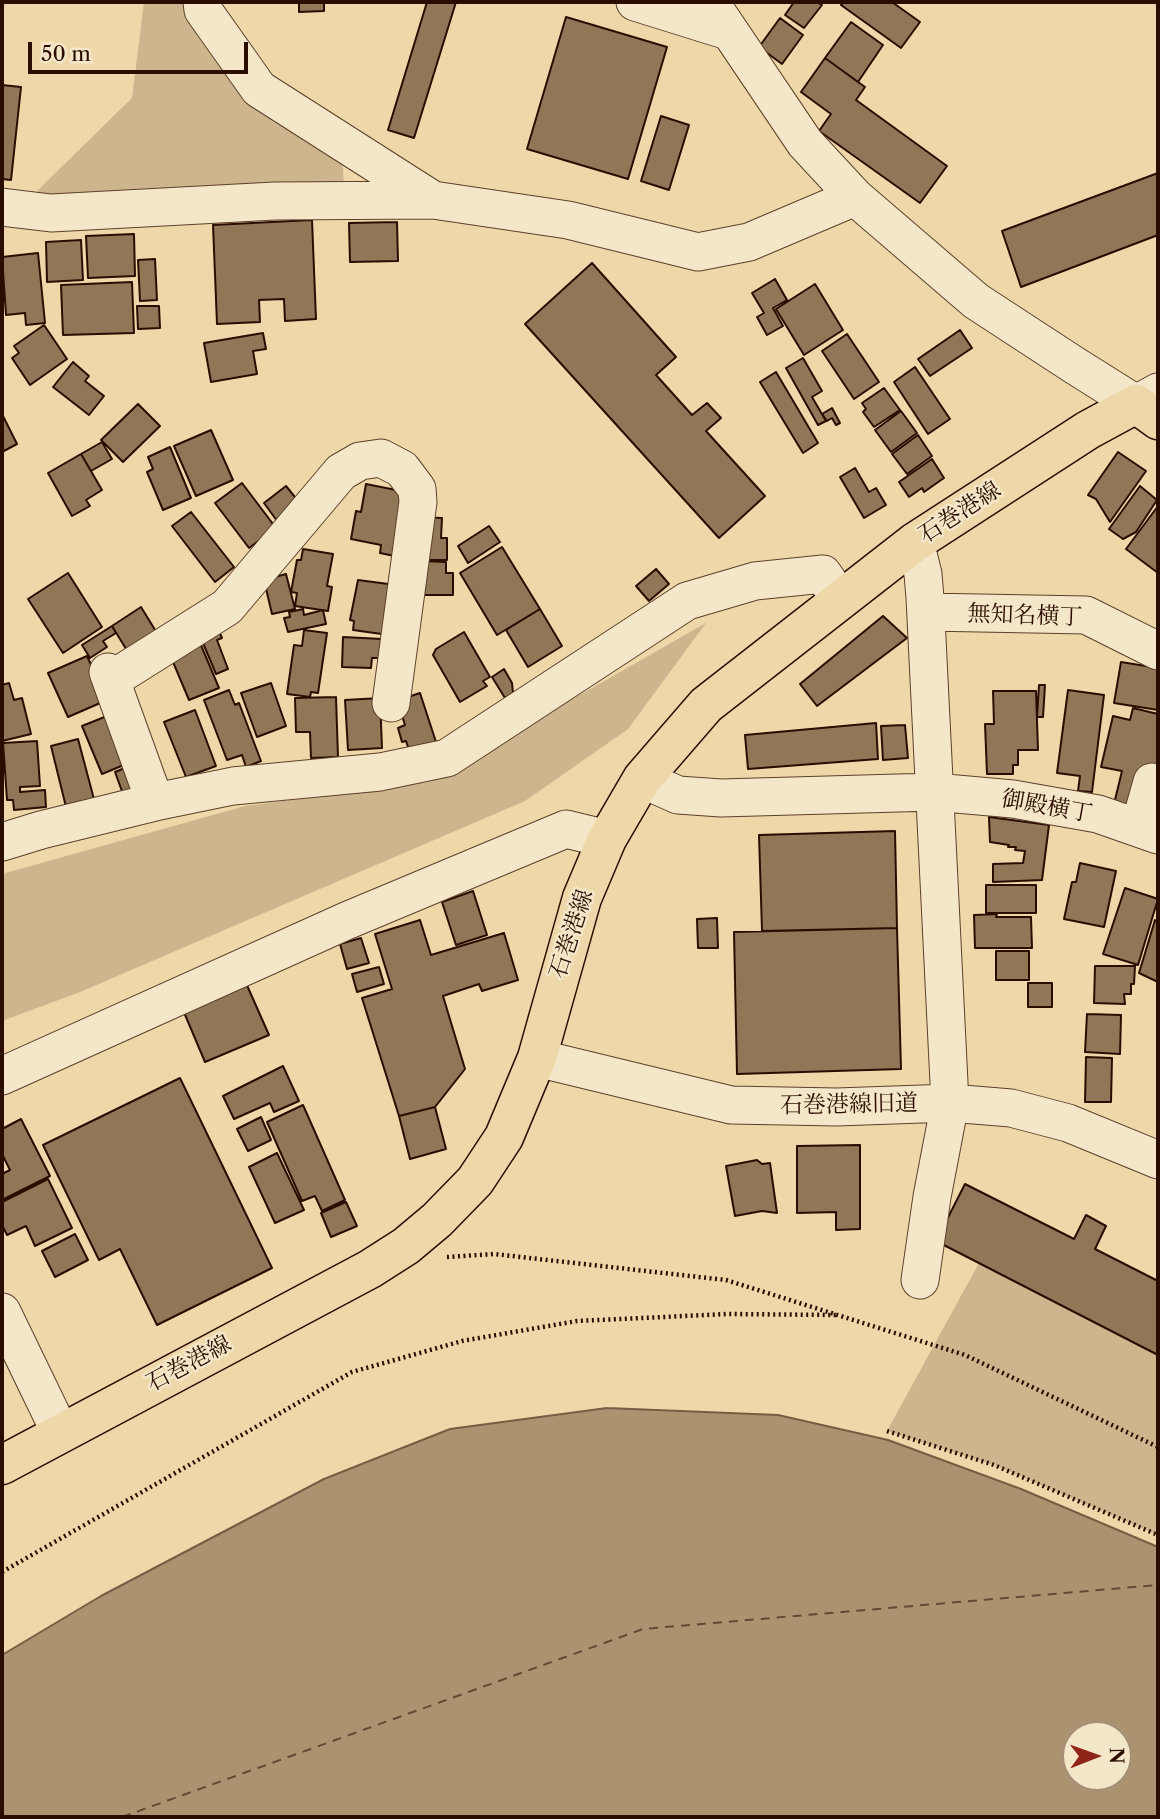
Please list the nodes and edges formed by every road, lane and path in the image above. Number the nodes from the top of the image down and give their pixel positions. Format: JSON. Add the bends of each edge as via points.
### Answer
{"nodes":[{"id":1,"x":202,"y":2,"type":"edge"},
{"id":2,"x":635,"y":2,"type":"edge"},
{"id":3,"x":719,"y":16,"type":"edge"},
{"id":4,"x":855,"y":197,"type":"junction"},
{"id":5,"x":433,"y":200,"type":"junction"},
{"id":6,"x":2,"y":207,"type":"edge"},
{"id":7,"x":1151,"y":405,"type":"edge"},
{"id":8,"x":915,"y":542,"type":"junction"},
{"id":9,"x":840,"y":599,"type":"junction"},
{"id":10,"x":926,"y":612,"type":"junction"},
{"id":11,"x":1158,"y":651,"type":"edge"},
{"id":12,"x":391,"y":703,"type":"dead end"},
{"id":13,"x":642,"y":779,"type":"junction"},
{"id":14,"x":1153,"y":782,"type":"dead end"},
{"id":15,"x":934,"y":792,"type":"junction"},
{"id":16,"x":155,"y":802,"type":"junction"},
{"id":17,"x":1148,"y":831,"type":"edge"},
{"id":18,"x":607,"y":839,"type":"junction"},
{"id":19,"x":2,"y":842,"type":"edge"},
{"id":20,"x":537,"y":1058,"type":"junction"},
{"id":21,"x":2,"y":1076,"type":"edge"},
{"id":22,"x":950,"y":1103,"type":"junction"},
{"id":23,"x":1158,"y":1160,"type":"edge"},
{"id":24,"x":443,"y":1257,"type":"dead end"},
{"id":25,"x":920,"y":1280,"type":"dead end"},
{"id":26,"x":2,"y":1312,"type":"edge"},
{"id":27,"x":838,"y":1315,"type":"junction"},
{"id":28,"x":887,"y":1431,"type":"dead end"},
{"id":29,"x":60,"y":1432,"type":"junction"},
{"id":30,"x":1158,"y":1447,"type":"edge"},
{"id":31,"x":2,"y":1465,"type":"edge"},
{"id":32,"x":1158,"y":1535,"type":"edge"},
{"id":33,"x":2,"y":1572,"type":"edge"}],
"edges":[{"from":1,"to":5,"type":"street","via":[[259,89]]},
{"from":2,"to":3,"type":"street"},
{"from":3,"to":4,"type":"street","via":[[805,143]]},
{"from":4,"to":5,"type":"street","via":[[749,242],[698,252],[568,220]]},
{"from":4,"to":7,"type":"street","via":[[976,300]]},
{"from":5,"to":6,"type":"street","via":[[275,201],[51,213]]},
{"from":7,"to":8,"type":"main road","name":"石巻港線","via":[[1088,430]]},
{"from":8,"to":9,"type":"main road","name":"石巻港線"},
{"from":8,"to":10,"type":"street"},
{"from":9,"to":13,"type":"main road","name":"石巻港線","via":[[706,705]]},
{"from":9,"to":16,"type":"street","via":[[823,574],[755,581],[687,601],[447,758],[380,772],[233,786]]},
{"from":10,"to":11,"type":"street","name":"無知名横丁","via":[[1086,615]]},
{"from":10,"to":15,"type":"street"},
{"from":12,"to":16,"type":"street","via":[[418,502],[417,489],[402,469],[381,458],[360,461],[341,472],[227,607],[110,676]]},
{"from":13,"to":15,"type":"street","name":"御殿横丁","via":[[678,795],[721,798]]},
{"from":13,"to":18,"type":"main road","name":"石巻港線"},
{"from":14,"to":17,"type":"street"},
{"from":15,"to":17,"type":"street","name":"御殿横丁","via":[[1098,814]]},
{"from":15,"to":22,"type":"street"},
{"from":16,"to":19,"type":"street"},
{"from":18,"to":20,"type":"main road","name":"石巻港線","via":[[582,898]]},
{"from":18,"to":21,"type":"street","via":[[566,830],[346,921]]},
{"from":20,"to":22,"type":"street","name":"石巻港線旧道","via":[[731,1105]]},
{"from":20,"to":29,"type":"main road","name":"石巻港線","via":[[504,1137],[475,1181],[406,1246]]},
{"from":22,"to":23,"type":"street","name":"石巻港線旧道","via":[[1011,1108],[1068,1123]]},
{"from":22,"to":25,"type":"street"},
{"from":24,"to":27,"type":"path","via":[[494,1254],[726,1280]]},
{"from":26,"to":29,"type":"street"},
{"from":27,"to":30,"type":"path","via":[[965,1355]]},
{"from":27,"to":33,"type":"path","via":[[727,1314],[577,1321],[462,1341],[352,1372]]},
{"from":28,"to":32,"type":"path","via":[[994,1465]]},
{"from":29,"to":31,"type":"main road","name":"石巻港線"}]}
